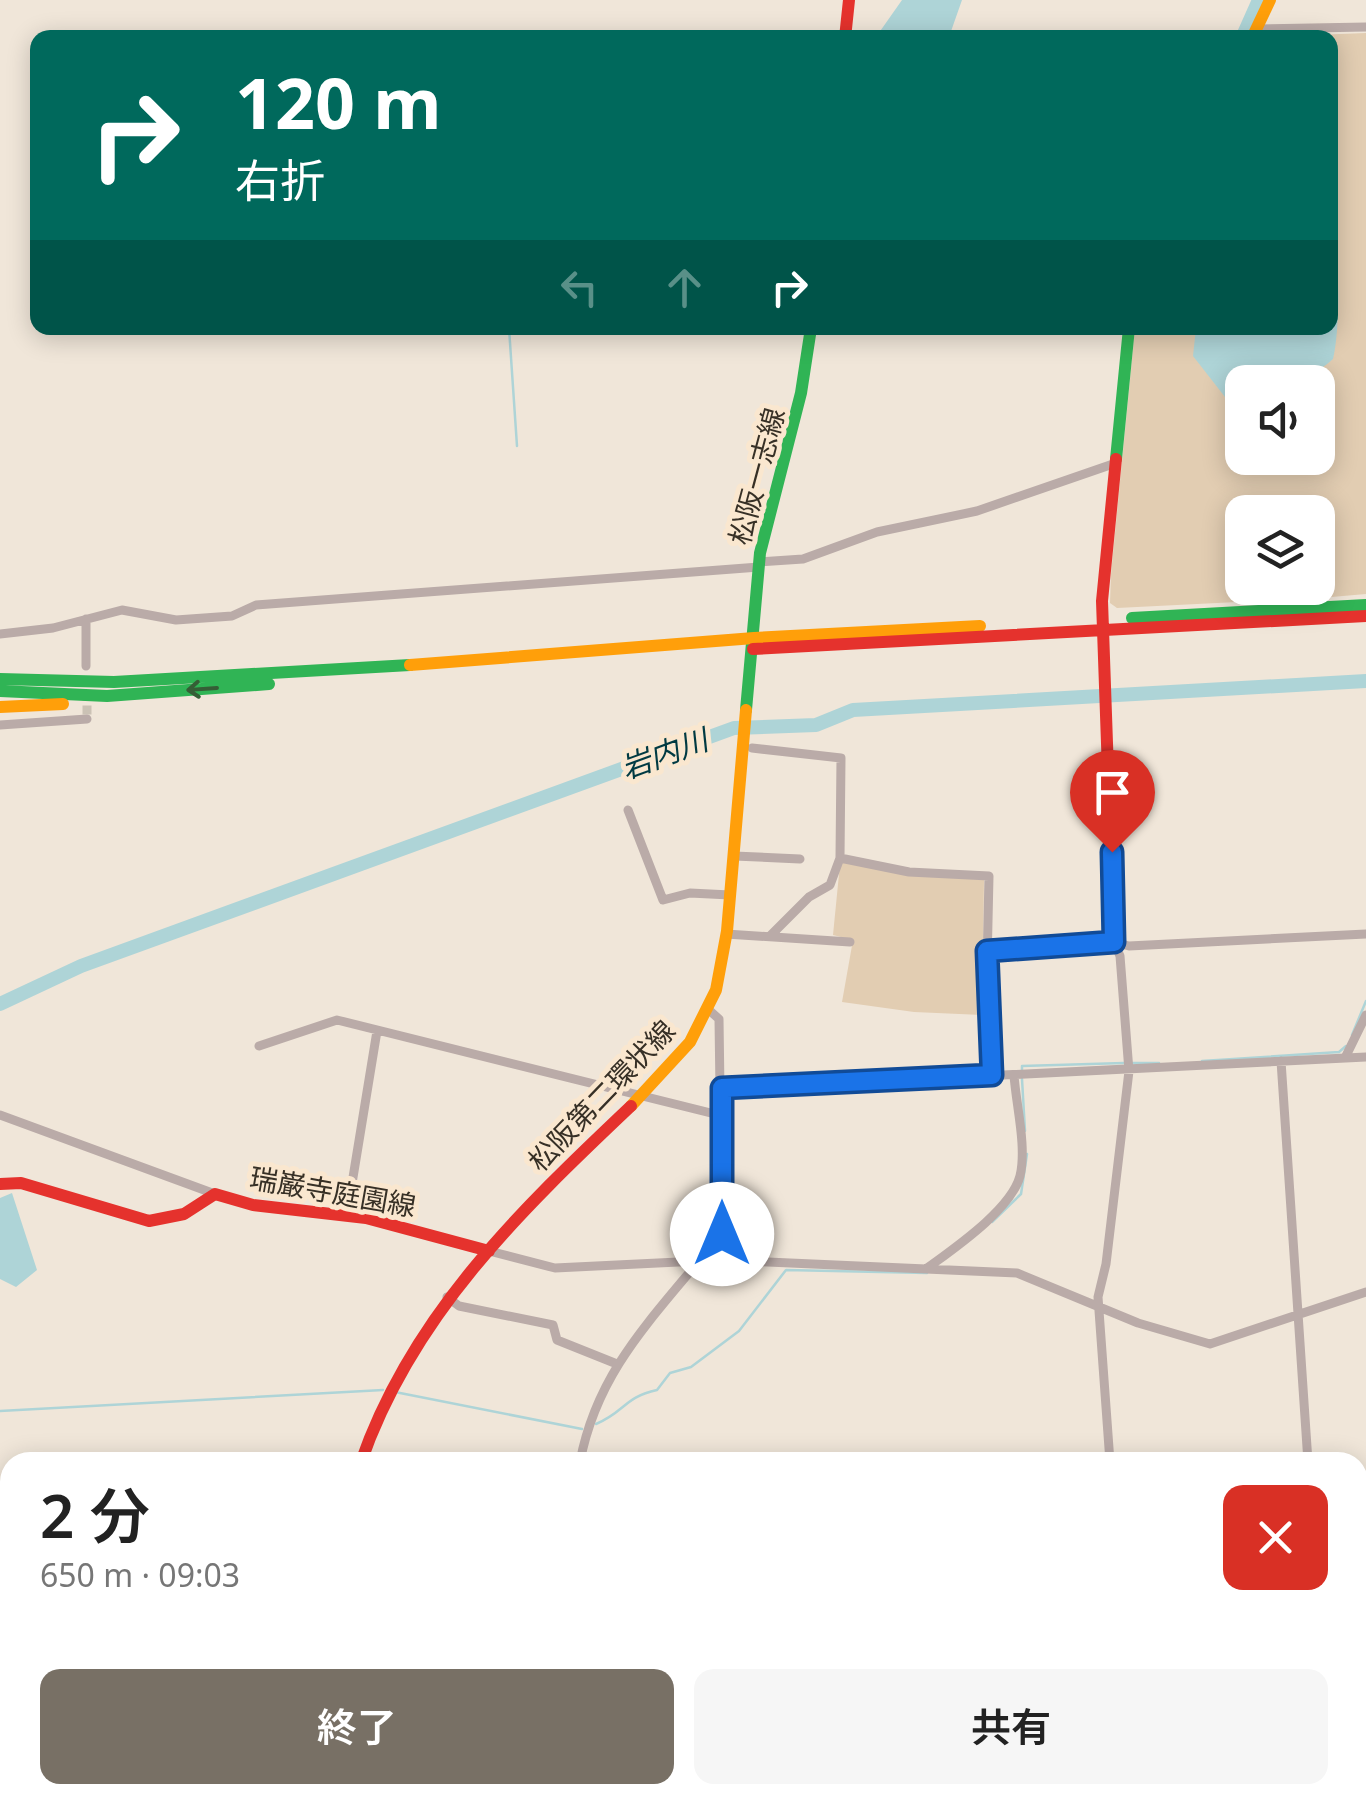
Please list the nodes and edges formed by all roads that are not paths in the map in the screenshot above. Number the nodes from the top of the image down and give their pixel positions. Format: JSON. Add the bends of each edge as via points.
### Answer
{"nodes":[{"id":1,"x":849,"y":0,"type":"edge"},
{"id":2,"x":1270,"y":0,"type":"edge"},
{"id":3,"x":1366,"y":27,"type":"edge"},
{"id":4,"x":846,"y":30,"type":"edge"},
{"id":5,"x":1255,"y":30,"type":"edge"},
{"id":6,"x":1310,"y":30,"type":"edge"},
{"id":7,"x":809,"y":335,"type":"edge"},
{"id":8,"x":1128,"y":335,"type":"edge"},
{"id":9,"x":1113,"y":464,"type":"junction"},
{"id":10,"x":759,"y":565,"type":"junction"},
{"id":11,"x":1366,"y":604,"type":"edge"},
{"id":12,"x":1366,"y":616,"type":"edge"},
{"id":13,"x":86,"y":619,"type":"junction"},
{"id":14,"x":1101,"y":625,"type":"junction"},
{"id":15,"x":0,"y":634,"type":"edge"},
{"id":16,"x":754,"y":643,"type":"junction"},
{"id":17,"x":86,"y":666,"type":"dead end"},
{"id":18,"x":0,"y":676,"type":"edge"},
{"id":19,"x":0,"y":691,"type":"edge"},
{"id":20,"x":108,"y":696,"type":"junction"},
{"id":21,"x":0,"y":707,"type":"edge"},
{"id":22,"x":87,"y":719,"type":"dead end"},
{"id":23,"x":0,"y":725,"type":"edge"},
{"id":24,"x":749,"y":735,"type":"junction"},
{"id":25,"x":628,"y":810,"type":"dead end"},
{"id":26,"x":734,"y":856,"type":"junction"},
{"id":27,"x":840,"y":858,"type":"junction"},
{"id":28,"x":800,"y":860,"type":"dead end"},
{"id":29,"x":730,"y":895,"type":"junction"},
{"id":30,"x":726,"y":934,"type":"junction"},
{"id":31,"x":1366,"y":934,"type":"edge"},
{"id":32,"x":771,"y":936,"type":"junction"},
{"id":33,"x":850,"y":942,"type":"dead end"},
{"id":34,"x":1114,"y":942,"type":"junction"},
{"id":35,"x":987,"y":951,"type":"junction"},
{"id":36,"x":709,"y":1010,"type":"junction"},
{"id":37,"x":1366,"y":1015,"type":"edge"},
{"id":38,"x":377,"y":1031,"type":"junction"},
{"id":39,"x":259,"y":1046,"type":"dead end"},
{"id":40,"x":1366,"y":1057,"type":"edge"},
{"id":41,"x":1345,"y":1058,"type":"junction"},
{"id":42,"x":1281,"y":1061,"type":"junction"},
{"id":43,"x":1129,"y":1065,"type":"junction"},
{"id":44,"x":1020,"y":1074,"type":"junction"},
{"id":45,"x":992,"y":1075,"type":"junction"},
{"id":46,"x":722,"y":1088,"type":"junction"},
{"id":47,"x":640,"y":1096,"type":"junction"},
{"id":48,"x":0,"y":1115,"type":"edge"},
{"id":49,"x":722,"y":1116,"type":"junction"},
{"id":50,"x":0,"y":1184,"type":"edge"},
{"id":51,"x":215,"y":1194,"type":"junction"},
{"id":52,"x":347,"y":1214,"type":"junction"},
{"id":53,"x":489,"y":1252,"type":"junction"},
{"id":54,"x":718,"y":1256,"type":"junction"},
{"id":55,"x":699,"y":1261,"type":"junction"},
{"id":56,"x":930,"y":1269,"type":"junction"},
{"id":57,"x":1366,"y":1292,"type":"edge"},
{"id":58,"x":447,"y":1297,"type":"junction"},
{"id":59,"x":1098,"y":1306,"type":"junction"},
{"id":60,"x":1298,"y":1315,"type":"junction"},
{"id":61,"x":617,"y":1364,"type":"junction"},
{"id":62,"x":365,"y":1452,"type":"edge"},
{"id":63,"x":583,"y":1452,"type":"edge"},
{"id":64,"x":1109,"y":1452,"type":"edge"},
{"id":65,"x":1307,"y":1452,"type":"edge"}],
"edges":[{"from":1,"to":4,"type":"main road"},
{"from":2,"to":5,"type":"main road"},
{"from":3,"to":6,"type":"street"},
{"from":7,"to":10,"type":"main road","name":"松阪一志線","via":[[803,394]]},
{"from":8,"to":9,"type":"main road"},
{"from":9,"to":10,"type":"street","via":[[978,511]]},
{"from":9,"to":14,"type":"main road"},
{"from":10,"to":13,"type":"street","via":[[256,605],[232,616],[176,620],[122,610]]},
{"from":10,"to":16,"type":"main road","name":"松阪一志線"},
{"from":11,"to":14,"type":"main road"},
{"from":12,"to":14,"type":"main road"},
{"from":13,"to":15,"type":"street"},
{"from":13,"to":17,"type":"street"},
{"from":14,"to":16,"type":"main road"},
{"from":14,"to":34,"type":"main road"},
{"from":16,"to":18,"type":"main road","via":[[262,676],[114,682]]},
{"from":16,"to":20,"type":"main road","one_way":true},
{"from":16,"to":24,"type":"main road","name":"松阪第二環状線"},
{"from":19,"to":20,"type":"main road"},
{"from":20,"to":21,"type":"main road"},
{"from":22,"to":23,"type":"street"},
{"from":24,"to":26,"type":"main road","name":"松阪第二環状線"},
{"from":24,"to":27,"type":"street","via":[[841,758]]},
{"from":25,"to":29,"type":"street","via":[[663,900]]},
{"from":26,"to":28,"type":"street"},
{"from":26,"to":29,"type":"main road","name":"松阪第二環状線"},
{"from":27,"to":32,"type":"street","via":[[830,885]]},
{"from":27,"to":35,"type":"street","via":[[909,872],[989,876]]},
{"from":29,"to":30,"type":"main road","name":"松阪第二環状線"},
{"from":30,"to":32,"type":"street"},
{"from":30,"to":36,"type":"main road","name":"松阪第二環状線"},
{"from":31,"to":34,"type":"street"},
{"from":32,"to":33,"type":"street"},
{"from":34,"to":35,"type":"main road"},
{"from":34,"to":43,"type":"street"},
{"from":35,"to":45,"type":"street"},
{"from":36,"to":46,"type":"street","via":[[719,1019]]},
{"from":36,"to":47,"type":"main road","name":"松阪第二環状線","via":[[681,1054]]},
{"from":37,"to":41,"type":"street"},
{"from":38,"to":39,"type":"street","via":[[337,1020]]},
{"from":38,"to":47,"type":"street"},
{"from":38,"to":52,"type":"street"},
{"from":40,"to":41,"type":"street"},
{"from":41,"to":42,"type":"street"},
{"from":42,"to":43,"type":"street"},
{"from":42,"to":60,"type":"street"},
{"from":43,"to":44,"type":"street"},
{"from":43,"to":59,"type":"street"},
{"from":44,"to":45,"type":"street"},
{"from":44,"to":56,"type":"street","via":[[1016,1188]]},
{"from":45,"to":46,"type":"street"},
{"from":46,"to":49,"type":"street"},
{"from":47,"to":49,"type":"street"},
{"from":47,"to":53,"type":"main road","name":"松阪第二環状線"},
{"from":48,"to":51,"type":"street"},
{"from":49,"to":54,"type":"street"},
{"from":50,"to":51,"type":"main road","name":"瑞巌寺庭園線","via":[[21,1183],[149,1221],[171,1221]]},
{"from":51,"to":52,"type":"main road","name":"瑞巌寺庭園線"},
{"from":52,"to":53,"type":"main road","name":"瑞巌寺庭園線"},
{"from":53,"to":55,"type":"street","via":[[555,1268]]},
{"from":53,"to":58,"type":"main road","name":"松阪第二環状線"},
{"from":54,"to":55,"type":"street"},
{"from":54,"to":56,"type":"street"},
{"from":55,"to":61,"type":"street"},
{"from":56,"to":59,"type":"street","via":[[1018,1273]]},
{"from":57,"to":60,"type":"street"},
{"from":58,"to":61,"type":"street","via":[[459,1306],[552,1325],[558,1340]]},
{"from":58,"to":62,"type":"main road","name":"松阪第二環状線","via":[[388,1390]]},
{"from":59,"to":60,"type":"street","via":[[1210,1344]]},
{"from":59,"to":64,"type":"street"},
{"from":60,"to":65,"type":"street"},
{"from":61,"to":63,"type":"street","via":[[596,1401]]}]}
